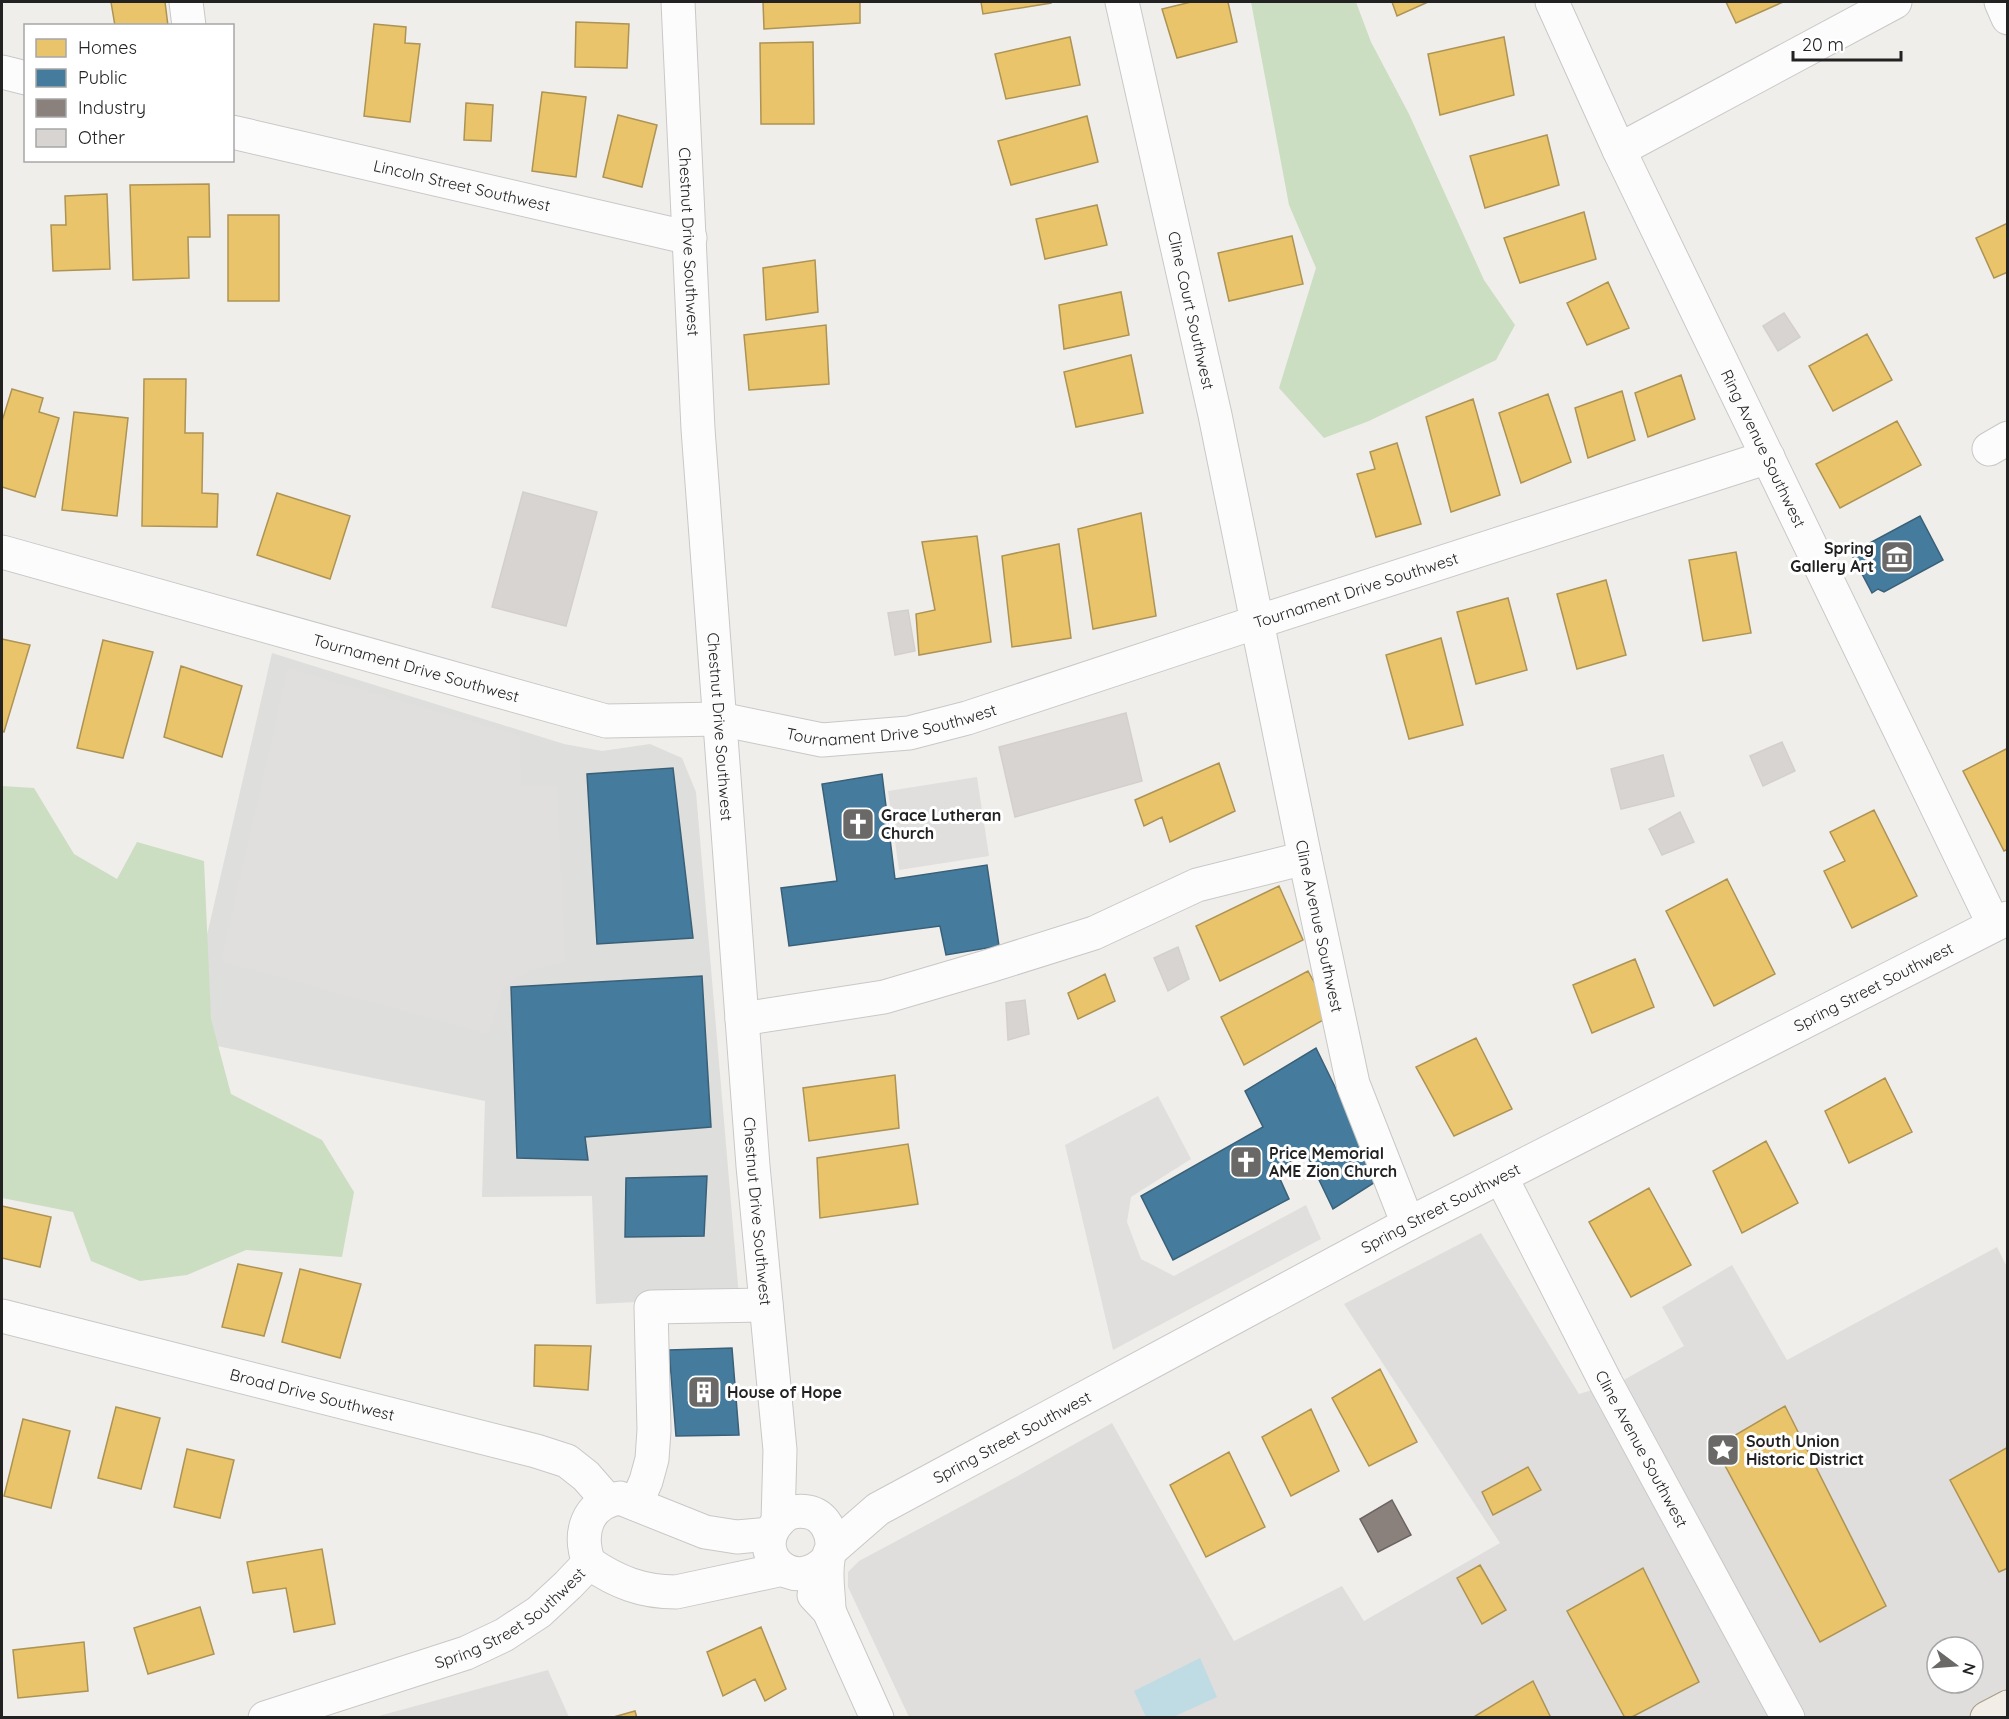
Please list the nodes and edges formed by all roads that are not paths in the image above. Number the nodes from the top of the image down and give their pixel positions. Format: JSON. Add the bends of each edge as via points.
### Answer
{"nodes":[{"id":1,"x":186,"y":2,"type":"edge"},
{"id":2,"x":678,"y":2,"type":"edge"},
{"id":3,"x":1122,"y":2,"type":"edge"},
{"id":4,"x":1552,"y":2,"type":"edge"},
{"id":5,"x":1895,"y":2,"type":"edge"},
{"id":6,"x":2001,"y":2,"type":"edge"},
{"id":7,"x":2007,"y":18,"type":"edge"},
{"id":8,"x":189,"y":24,"type":"edge"},
{"id":9,"x":2,"y":72,"type":"edge"},
{"id":10,"x":24,"y":78,"type":"edge"},
{"id":11,"x":234,"y":132,"type":"edge"},
{"id":12,"x":1619,"y":150,"type":"junction"},
{"id":13,"x":690,"y":238,"type":"junction"},
{"id":14,"x":1768,"y":457,"type":"junction"},
{"id":15,"x":2,"y":552,"type":"edge"},
{"id":16,"x":1257,"y":622,"type":"junction"},
{"id":17,"x":720,"y":720,"type":"junction"},
{"id":18,"x":1305,"y":858,"type":"junction"},
{"id":19,"x":2001,"y":921,"type":"edge"},
{"id":20,"x":742,"y":1019,"type":"junction"},
{"id":21,"x":1501,"y":1177,"type":"junction"},
{"id":22,"x":1408,"y":1224,"type":"junction"},
{"id":23,"x":766,"y":1305,"type":"junction"},
{"id":24,"x":2,"y":1316,"type":"edge"},
{"id":25,"x":621,"y":1502,"type":"junction"},
{"id":26,"x":878,"y":1509,"type":"junction"},
{"id":27,"x":791,"y":1520,"type":"junction"},
{"id":28,"x":830,"y":1554,"type":"junction"},
{"id":29,"x":589,"y":1563,"type":"junction"},
{"id":30,"x":788,"y":1571,"type":"junction"},
{"id":31,"x":829,"y":1611,"type":"junction"},
{"id":32,"x":2007,"y":1707,"type":"edge"},
{"id":33,"x":265,"y":1718,"type":"edge"},
{"id":34,"x":877,"y":1718,"type":"edge"},
{"id":35,"x":1788,"y":1718,"type":"edge"},
{"id":36,"x":1987,"y":1718,"type":"edge"}],
"edges":[{"from":1,"to":8,"type":"street"},
{"from":2,"to":13,"type":"street","name":"Chestnut Drive Southwest"},
{"from":3,"to":16,"type":"street","name":"Cline Court Southwest","via":[[1215,415]]},
{"from":4,"to":12,"type":"street","name":"Ring Avenue Southwest"},
{"from":5,"to":12,"type":"street"},
{"from":6,"to":7,"type":"street"},
{"from":9,"to":10,"type":"street"},
{"from":11,"to":13,"type":"street","name":"Lincoln Street Southwest"},
{"from":12,"to":14,"type":"street","name":"Ring Avenue Southwest"},
{"from":13,"to":17,"type":"street","name":"Chestnut Drive Southwest","via":[[698,429]]},
{"from":14,"to":16,"type":"street","name":"Tournament Drive Southwest"},
{"from":14,"to":19,"type":"street","name":"Ring Avenue Southwest"},
{"from":15,"to":17,"type":"street","name":"Tournament Drive Southwest","via":[[606,722]]},
{"from":16,"to":17,"type":"street","name":"Tournament Drive Southwest","via":[[967,718],[909,733],[822,740]]},
{"from":16,"to":18,"type":"street","name":"Cline Avenue Southwest"},
{"from":17,"to":20,"type":"street","name":"Chestnut Drive Southwest"},
{"from":18,"to":20,"type":"street","via":[[1197,885],[1095,933],[895,994]]},
{"from":18,"to":22,"type":"street","name":"Cline Avenue Southwest","via":[[1353,1084]]},
{"from":19,"to":21,"type":"street","name":"Spring Street Southwest"},
{"from":20,"to":23,"type":"street","name":"Chestnut Drive Southwest"},
{"from":21,"to":22,"type":"street","name":"Spring Street Southwest"},
{"from":21,"to":35,"type":"street","name":"Cline Avenue Southwest","via":[[1606,1383]]},
{"from":22,"to":26,"type":"street","name":"Spring Street Southwest"},
{"from":23,"to":25,"type":"street","via":[[651,1307],[652,1459]]},
{"from":23,"to":27,"type":"street","name":"Chestnut Drive Southwest"},
{"from":24,"to":25,"type":"street","name":"Broad Drive Southwest","via":[[536,1451],[567,1461]]},
{"from":25,"to":27,"type":"street","name":"Broad Drive Southwest","via":[[705,1532],[737,1537]]},
{"from":25,"to":29,"type":"street","via":[[592,1511],[583,1548]]},
{"from":26,"to":27,"type":"street","name":"Spring Street Southwest"},
{"from":26,"to":28,"type":"street","name":"Spring Street Southwest"},
{"from":27,"to":28,"type":"street","via":[[822,1518],[832,1538]]},
{"from":27,"to":30,"type":"street","via":[[769,1544],[776,1563]]},
{"from":28,"to":30,"type":"street","via":[[813,1572]]},
{"from":28,"to":31,"type":"street"},
{"from":29,"to":30,"type":"street","name":"Spring Street Southwest","via":[[609,1576],[659,1592]]},
{"from":29,"to":33,"type":"street","name":"Spring Street Southwest","via":[[539,1612],[504,1635],[466,1653]]},
{"from":30,"to":31,"type":"street"},
{"from":31,"to":34,"type":"street"},
{"from":32,"to":36,"type":"main road"}]}
